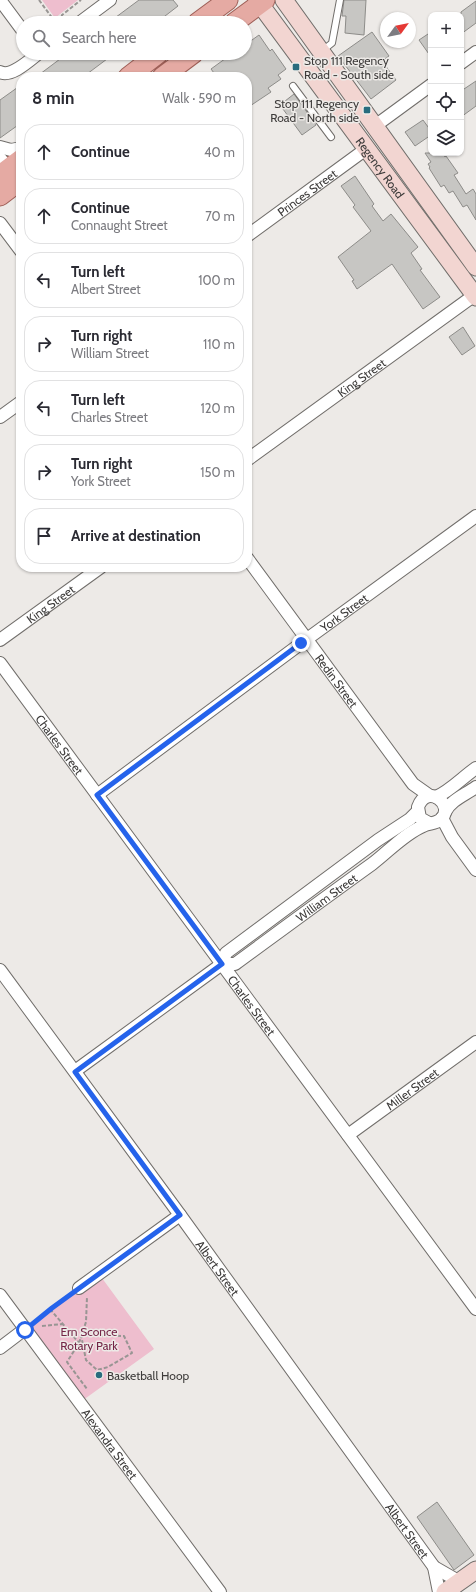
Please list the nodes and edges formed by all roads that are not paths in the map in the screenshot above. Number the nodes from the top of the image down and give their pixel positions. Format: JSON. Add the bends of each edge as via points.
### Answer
{"nodes":[{"id":1,"x":0,"y":0,"type":"edge"},
{"id":2,"x":110,"y":0,"type":"edge"},
{"id":3,"x":228,"y":0,"type":"edge"},
{"id":4,"x":284,"y":0,"type":"edge"},
{"id":5,"x":340,"y":0,"type":"edge"},
{"id":6,"x":260,"y":1,"type":"edge"},
{"id":7,"x":205,"y":13,"type":"edge"},
{"id":8,"x":88,"y":16,"type":"edge"},
{"id":9,"x":242,"y":16,"type":"edge"},
{"id":10,"x":16,"y":22,"type":"edge"},
{"id":11,"x":321,"y":52,"type":"junction"},
{"id":12,"x":475,"y":56,"type":"edge"},
{"id":13,"x":30,"y":60,"type":"edge"},
{"id":14,"x":176,"y":60,"type":"edge"},
{"id":15,"x":464,"y":62,"type":"edge"},
{"id":16,"x":158,"y":67,"type":"edge"},
{"id":17,"x":0,"y":72,"type":"edge"},
{"id":18,"x":143,"y":72,"type":"edge"},
{"id":19,"x":293,"y":86,"type":"dead end"},
{"id":20,"x":428,"y":87,"type":"edge"},
{"id":21,"x":375,"y":126,"type":"junction"},
{"id":22,"x":331,"y":136,"type":"dead end"},
{"id":23,"x":0,"y":148,"type":"edge"},
{"id":24,"x":16,"y":149,"type":"edge"},
{"id":25,"x":366,"y":149,"type":"junction"},
{"id":26,"x":11,"y":170,"type":"edge"},
{"id":27,"x":0,"y":196,"type":"edge"},
{"id":28,"x":0,"y":223,"type":"edge"},
{"id":29,"x":252,"y":232,"type":"edge"},
{"id":30,"x":16,"y":244,"type":"edge"},
{"id":31,"x":476,"y":267,"type":"edge"},
{"id":32,"x":475,"y":295,"type":"edge"},
{"id":33,"x":16,"y":406,"type":"edge"},
{"id":34,"x":0,"y":417,"type":"edge"},
{"id":35,"x":252,"y":456,"type":"edge"},
{"id":36,"x":476,"y":516,"type":"edge"},
{"id":37,"x":252,"y":565,"type":"edge"},
{"id":38,"x":94,"y":572,"type":"edge"},
{"id":39,"x":307,"y":639,"type":"junction"},
{"id":40,"x":0,"y":640,"type":"edge"},
{"id":41,"x":0,"y":663,"type":"edge"},
{"id":42,"x":476,"y":768,"type":"edge"},
{"id":43,"x":458,"y":781,"type":"junction"},
{"id":44,"x":413,"y":784,"type":"junction"},
{"id":45,"x":471,"y":790,"type":"edge"},
{"id":46,"x":97,"y":795,"type":"junction"},
{"id":47,"x":433,"y":797,"type":"junction"},
{"id":48,"x":418,"y":808,"type":"junction"},
{"id":49,"x":437,"y":819,"type":"junction"},
{"id":50,"x":378,"y":840,"type":"junction"},
{"id":51,"x":387,"y":853,"type":"junction"},
{"id":52,"x":476,"y":870,"type":"edge"},
{"id":53,"x":255,"y":931,"type":"junction"},
{"id":54,"x":264,"y":942,"type":"junction"},
{"id":55,"x":222,"y":964,"type":"junction"},
{"id":56,"x":0,"y":970,"type":"edge"},
{"id":57,"x":476,"y":1042,"type":"edge"},
{"id":58,"x":75,"y":1072,"type":"junction"},
{"id":59,"x":348,"y":1135,"type":"junction"},
{"id":60,"x":180,"y":1215,"type":"junction"},
{"id":61,"x":79,"y":1288,"type":"road end"},
{"id":62,"x":0,"y":1295,"type":"edge"},
{"id":63,"x":475,"y":1307,"type":"edge"},
{"id":64,"x":25,"y":1330,"type":"junction"},
{"id":65,"x":0,"y":1348,"type":"edge"},
{"id":66,"x":434,"y":1567,"type":"junction"},
{"id":67,"x":476,"y":1570,"type":"edge"},
{"id":68,"x":451,"y":1589,"type":"edge"},
{"id":69,"x":220,"y":1592,"type":"edge"}],
"edges":[{"from":1,"to":10,"type":"street"},
{"from":2,"to":8,"type":"street"},
{"from":3,"to":7,"type":"main road"},
{"from":4,"to":11,"type":"main road","name":"Regency Road"},
{"from":5,"to":11,"type":"lane","via":[[332,43]]},
{"from":6,"to":9,"type":"main road"},
{"from":6,"to":25,"type":"main road","name":"Regency Road"},
{"from":11,"to":21,"type":"main road","name":"Regency Road"},
{"from":12,"to":15,"type":"street"},
{"from":13,"to":17,"type":"street","via":[[15,71],[3,74]]},
{"from":14,"to":16,"type":"main road"},
{"from":16,"to":18,"type":"main road"},
{"from":19,"to":22,"type":"lane"},
{"from":20,"to":21,"type":"street"},
{"from":21,"to":31,"type":"main road","name":"Regency Road"},
{"from":23,"to":24,"type":"street"},
{"from":25,"to":29,"type":"street","name":"Princes Street"},
{"from":25,"to":32,"type":"main road","name":"Regency Road"},
{"from":26,"to":27,"type":"main road"},
{"from":28,"to":30,"type":"street"},
{"from":32,"to":35,"type":"street","name":"King Street"},
{"from":33,"to":34,"type":"street"},
{"from":36,"to":39,"type":"street","name":"York Street"},
{"from":37,"to":39,"type":"street","name":"Redin Street"},
{"from":38,"to":40,"type":"street","name":"King Street"},
{"from":39,"to":44,"type":"street","name":"Redin Street"},
{"from":39,"to":46,"type":"street","name":"York Street"},
{"from":41,"to":46,"type":"street","name":"Charles Street"},
{"from":42,"to":43,"type":"street"},
{"from":43,"to":45,"type":"lane"},
{"from":43,"to":47,"type":"street","via":[[452,788]]},
{"from":44,"to":47,"type":"street","name":"Redin Street"},
{"from":44,"to":48,"type":"street","name":"Redin Street"},
{"from":45,"to":49,"type":"street","name":"William Street","via":[[454,801]]},
{"from":46,"to":55,"type":"street","name":"Charles Street"},
{"from":47,"to":48,"type":"street","via":[[425,798]]},
{"from":47,"to":49,"type":"street","via":[[443,803]]},
{"from":48,"to":49,"type":"street","via":[[420,818]]},
{"from":48,"to":50,"type":"street","name":"William Street","via":[[410,820]]},
{"from":49,"to":51,"type":"street","name":"William Street","via":[[416,829]]},
{"from":49,"to":52,"type":"street"},
{"from":50,"to":51,"type":"lane"},
{"from":50,"to":53,"type":"street","name":"William Street"},
{"from":51,"to":54,"type":"street","name":"William Street"},
{"from":53,"to":54,"type":"lane"},
{"from":53,"to":55,"type":"street","name":"William Street","via":[[226,953]]},
{"from":54,"to":55,"type":"street","name":"William Street","via":[[235,964]]},
{"from":55,"to":58,"type":"street","name":"William Street"},
{"from":55,"to":59,"type":"street","name":"Charles Street"},
{"from":56,"to":58,"type":"street","name":"Albert Street"},
{"from":57,"to":59,"type":"street","name":"Miller Street"},
{"from":58,"to":60,"type":"street","name":"Albert Street"},
{"from":59,"to":63,"type":"street","name":"Charles Street"},
{"from":60,"to":61,"type":"street"},
{"from":60,"to":66,"type":"street","name":"Albert Street"},
{"from":62,"to":64,"type":"street","name":"Alexandra Street"},
{"from":64,"to":65,"type":"street"},
{"from":64,"to":69,"type":"street","name":"Alexandra Street"},
{"from":66,"to":68,"type":"street","name":"Albert Street"},
{"from":66,"to":68,"type":"street","name":"Albert Street"},
{"from":67,"to":68,"type":"main road"}]}
